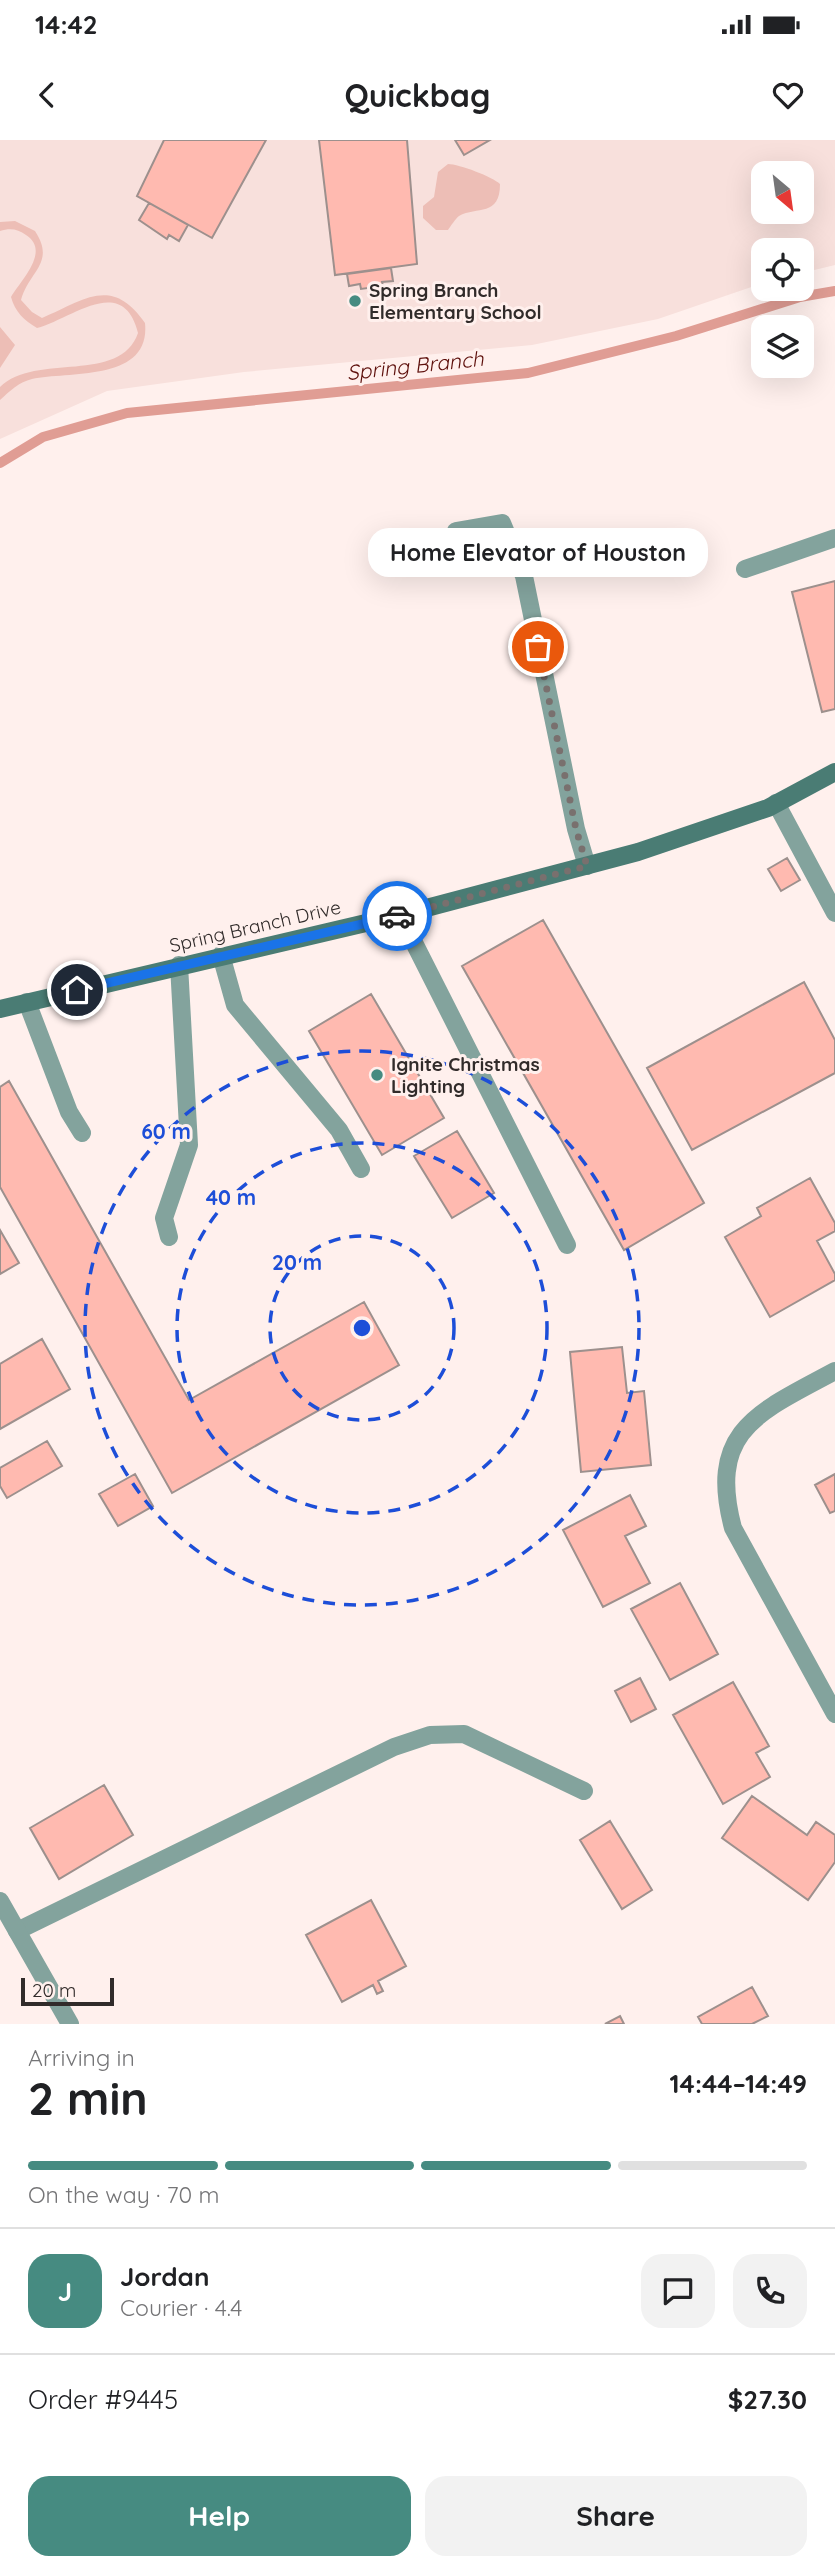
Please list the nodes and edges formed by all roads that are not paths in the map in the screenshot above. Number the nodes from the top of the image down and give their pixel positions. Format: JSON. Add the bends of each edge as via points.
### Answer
{"nodes":[{"id":1,"x":456,"y":531,"type":"dead end"},
{"id":2,"x":835,"y":538,"type":"edge"},
{"id":3,"x":745,"y":569,"type":"dead end"},
{"id":4,"x":835,"y":772,"type":"edge"},
{"id":5,"x":776,"y":803,"type":"junction"},
{"id":6,"x":587,"y":866,"type":"junction"},
{"id":7,"x":835,"y":913,"type":"edge"},
{"id":8,"x":400,"y":915,"type":"junction"},
{"id":9,"x":221,"y":955,"type":"junction"},
{"id":10,"x":179,"y":965,"type":"junction"},
{"id":11,"x":27,"y":1002,"type":"junction"},
{"id":12,"x":0,"y":1009,"type":"edge"},
{"id":13,"x":82,"y":1133,"type":"dead end"},
{"id":14,"x":361,"y":1169,"type":"dead end"},
{"id":15,"x":169,"y":1237,"type":"dead end"},
{"id":16,"x":567,"y":1245,"type":"dead end"},
{"id":17,"x":835,"y":1371,"type":"edge"},
{"id":18,"x":835,"y":1714,"type":"edge"},
{"id":19,"x":584,"y":1791,"type":"dead end"},
{"id":20,"x":0,"y":1902,"type":"edge"},
{"id":21,"x":9,"y":1925,"type":"edge"},
{"id":22,"x":70,"y":2024,"type":"edge"}],
"edges":[{"from":1,"to":6,"type":"street","via":[[502,523],[523,576]]},
{"from":2,"to":3,"type":"street"},
{"from":4,"to":5,"type":"street","name":"Spring Branch Drive"},
{"from":5,"to":6,"type":"street","name":"Spring Branch Drive"},
{"from":5,"to":7,"type":"street"},
{"from":6,"to":8,"type":"street","name":"Spring Branch Drive"},
{"from":8,"to":9,"type":"street","name":"Spring Branch Drive"},
{"from":8,"to":16,"type":"street"},
{"from":9,"to":10,"type":"street","name":"Spring Branch Drive"},
{"from":9,"to":14,"type":"street","via":[[235,1005],[339,1129]]},
{"from":10,"to":11,"type":"street","name":"Spring Branch Drive"},
{"from":10,"to":15,"type":"street","via":[[189,1145],[164,1218]]},
{"from":11,"to":12,"type":"street","name":"Spring Branch Drive"},
{"from":11,"to":13,"type":"street","via":[[69,1112]]},
{"from":17,"to":18,"type":"street","via":[[751,1420],[729,1455],[724,1494],[733,1528]]},
{"from":19,"to":21,"type":"street","via":[[464,1734],[430,1735],[394,1747]]},
{"from":20,"to":21,"type":"street"},
{"from":21,"to":22,"type":"street"}]}
